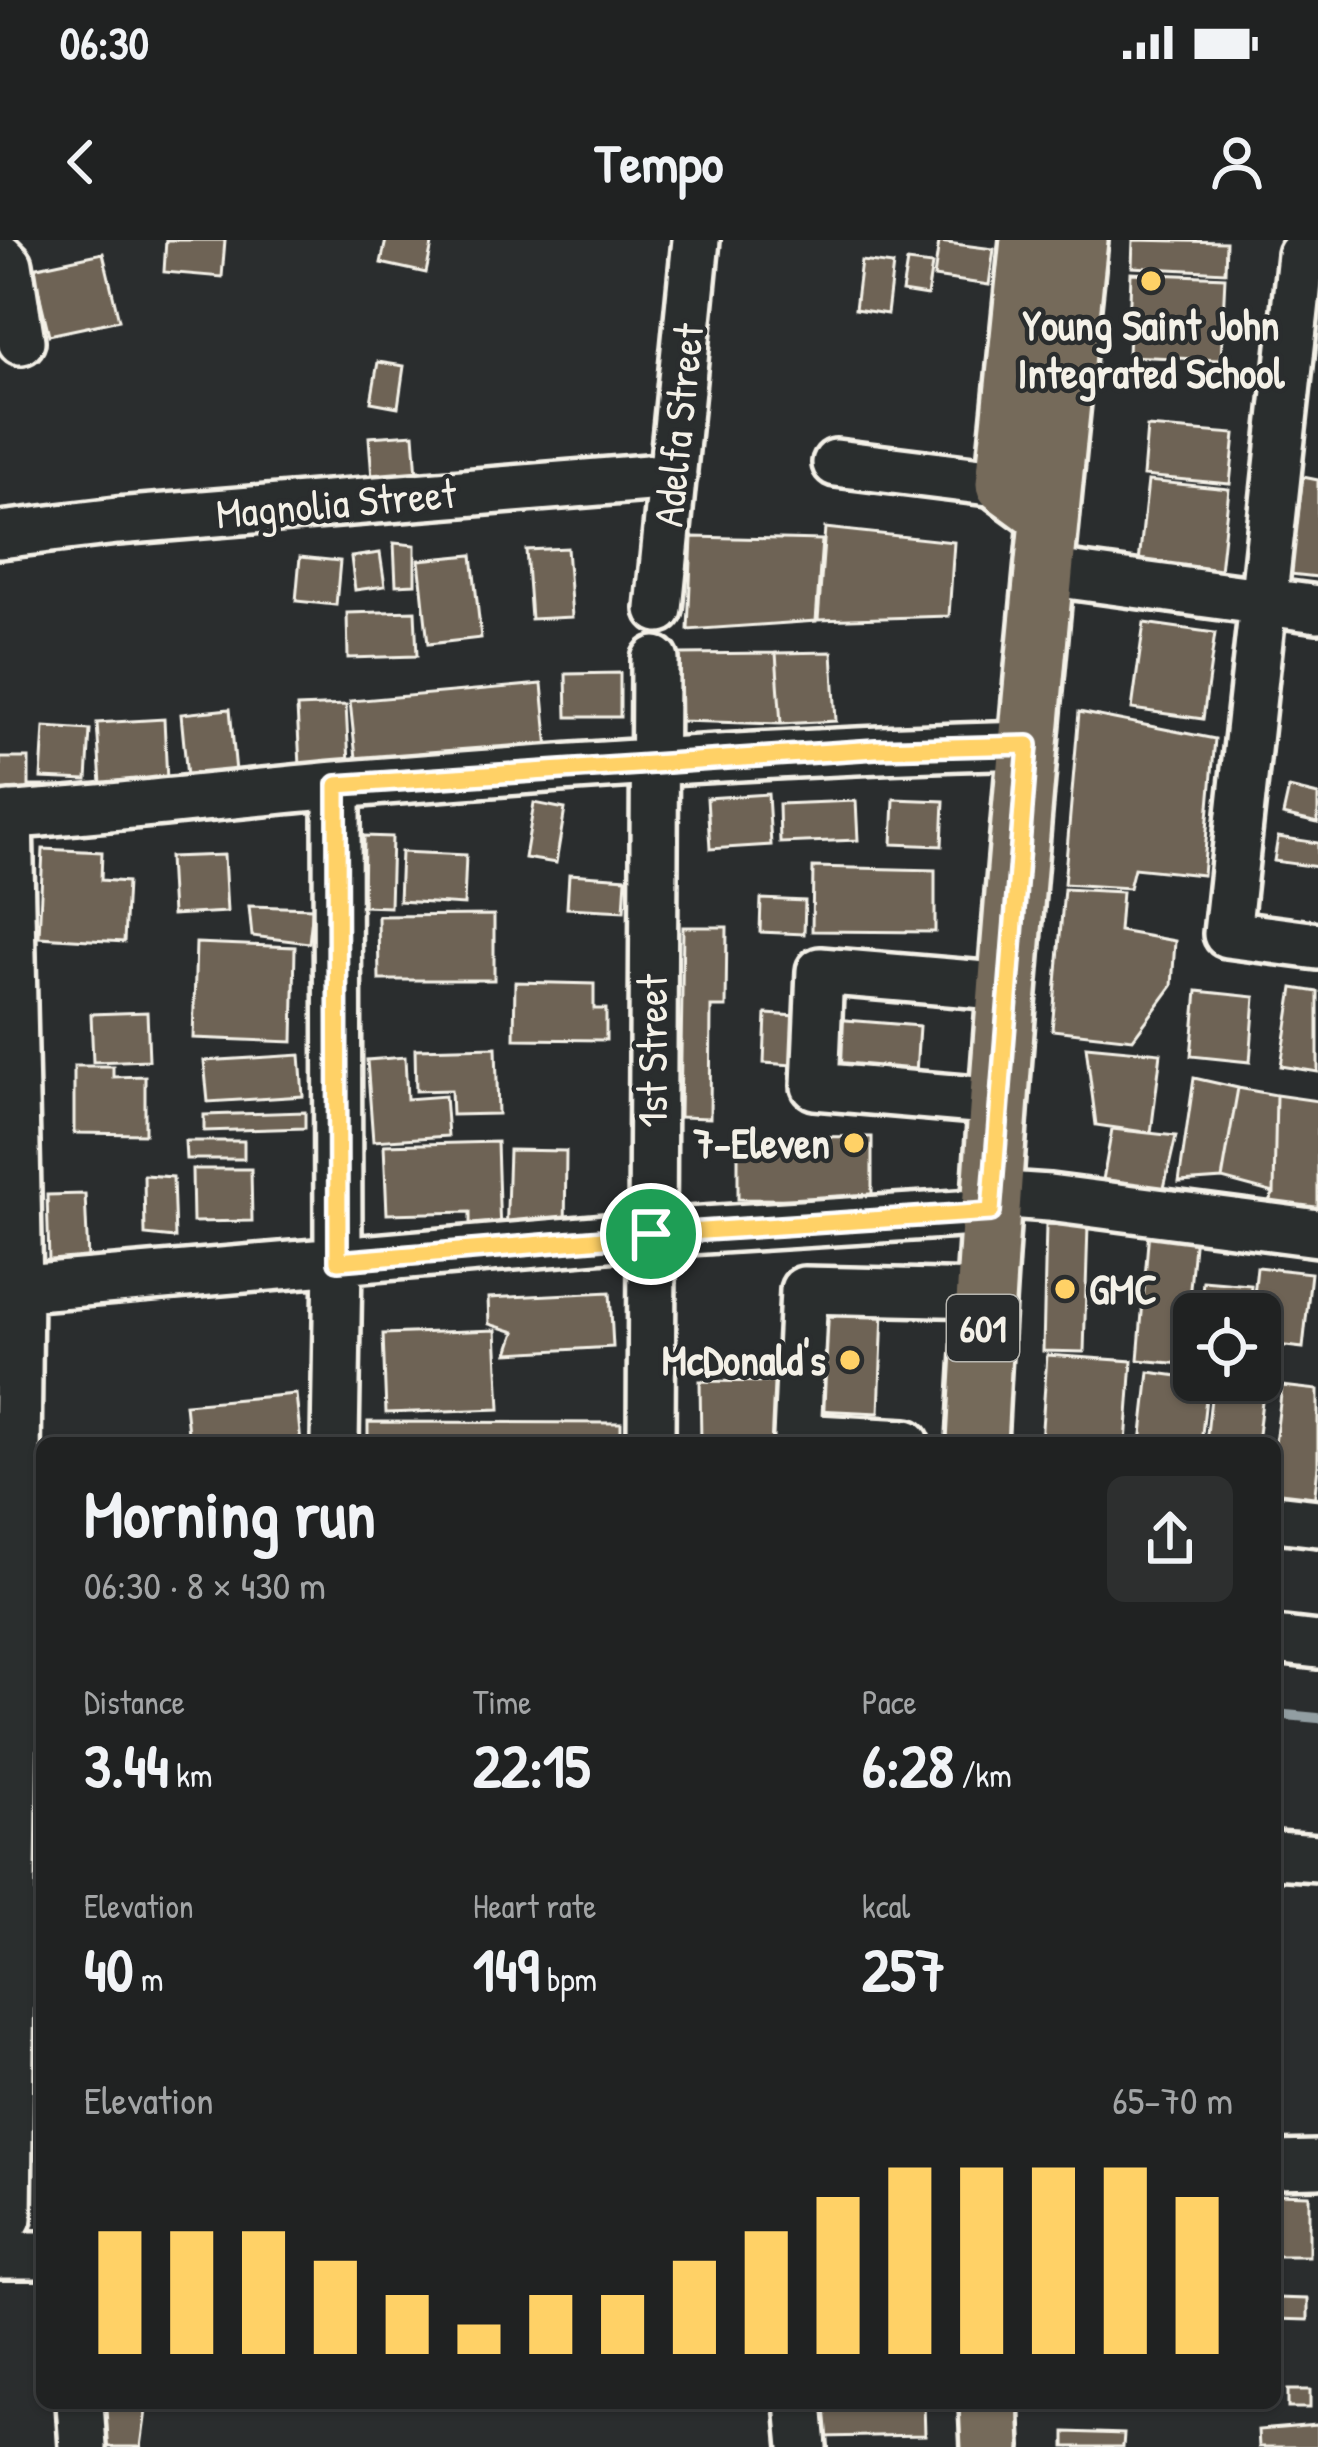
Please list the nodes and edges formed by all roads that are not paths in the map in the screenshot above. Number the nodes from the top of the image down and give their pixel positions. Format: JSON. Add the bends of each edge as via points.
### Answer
{"nodes":[{"id":1,"x":696,"y":240,"type":"edge"},
{"id":2,"x":1030,"y":240,"type":"edge"},
{"id":3,"x":1078,"y":240,"type":"edge"},
{"id":4,"x":0,"y":256,"type":"edge"},
{"id":5,"x":1309,"y":256,"type":"edge"},
{"id":6,"x":21,"y":340,"type":"dead end"},
{"id":7,"x":836,"y":463,"type":"dead end"},
{"id":8,"x":673,"y":476,"type":"junction"},
{"id":9,"x":1027,"y":500,"type":"junction"},
{"id":10,"x":0,"y":535,"type":"edge"},
{"id":11,"x":1045,"y":572,"type":"junction"},
{"id":12,"x":1263,"y":602,"type":"junction"},
{"id":13,"x":659,"y":609,"type":"dead end"},
{"id":14,"x":1318,"y":609,"type":"edge"},
{"id":15,"x":655,"y":660,"type":"dead end"},
{"id":16,"x":1028,"y":745,"type":"junction"},
{"id":17,"x":654,"y":762,"type":"junction"},
{"id":18,"x":337,"y":785,"type":"junction"},
{"id":19,"x":5,"y":816,"type":"edge"},
{"id":20,"x":1318,"y":946,"type":"edge"},
{"id":21,"x":1008,"y":987,"type":"junction"},
{"id":22,"x":999,"y":1102,"type":"junction"},
{"id":23,"x":992,"y":1203,"type":"junction"},
{"id":24,"x":1318,"y":1233,"type":"edge"},
{"id":25,"x":651,"y":1234,"type":"junction"},
{"id":26,"x":338,"y":1261,"type":"junction"},
{"id":27,"x":9,"y":1289,"type":"edge"},
{"id":28,"x":985,"y":1294,"type":"junction"},
{"id":29,"x":335,"y":1437,"type":"edge"},
{"id":30,"x":651,"y":1437,"type":"edge"},
{"id":31,"x":797,"y":1437,"type":"edge"},
{"id":32,"x":977,"y":1437,"type":"edge"},
{"id":33,"x":1281,"y":1519,"type":"edge"},
{"id":34,"x":1318,"y":1522,"type":"edge"},
{"id":35,"x":1281,"y":1641,"type":"edge"},
{"id":36,"x":1318,"y":1645,"type":"edge"},
{"id":37,"x":1281,"y":1855,"type":"edge"},
{"id":38,"x":1318,"y":1858,"type":"edge"},
{"id":39,"x":1318,"y":2164,"type":"edge"},
{"id":40,"x":1281,"y":2165,"type":"edge"},
{"id":41,"x":4,"y":2237,"type":"edge"},
{"id":42,"x":36,"y":2252,"type":"edge"},
{"id":43,"x":80,"y":2409,"type":"edge"},
{"id":44,"x":800,"y":2409,"type":"edge"},
{"id":45,"x":989,"y":2409,"type":"edge"},
{"id":46,"x":83,"y":2447,"type":"edge"},
{"id":47,"x":803,"y":2447,"type":"edge"},
{"id":48,"x":991,"y":2447,"type":"edge"}],
"edges":[{"from":1,"to":8,"type":"street","name":"Adelfa Street"},
{"from":2,"to":9,"type":"main road"},
{"from":3,"to":9,"type":"main road","number":"601"},
{"from":4,"to":6,"type":"street","via":[[9,265]]},
{"from":5,"to":12,"type":"street"},
{"from":7,"to":9,"type":"street"},
{"from":8,"to":10,"type":"street","name":"Magnolia Street"},
{"from":8,"to":13,"type":"street","name":"Adelfa Street"},
{"from":9,"to":11,"type":"main road","number":"601"},
{"from":11,"to":12,"type":"street"},
{"from":11,"to":16,"type":"main road","number":"601"},
{"from":12,"to":14,"type":"street"},
{"from":12,"to":20,"type":"street","via":[[1227,934]]},
{"from":15,"to":17,"type":"street","name":"1st Street"},
{"from":16,"to":17,"type":"street"},
{"from":16,"to":21,"type":"main road","number":"601"},
{"from":17,"to":18,"type":"street"},
{"from":17,"to":25,"type":"street","name":"1st Street"},
{"from":18,"to":19,"type":"street"},
{"from":18,"to":26,"type":"street"},
{"from":19,"to":27,"type":"street"},
{"from":21,"to":22,"type":"main road","number":"601"},
{"from":21,"to":22,"type":"street","via":[[820,971],[815,1086]]},
{"from":22,"to":23,"type":"main road","number":"601"},
{"from":23,"to":24,"type":"street","via":[[1049,1198]]},
{"from":23,"to":25,"type":"street"},
{"from":23,"to":28,"type":"main road","number":"601"},
{"from":25,"to":26,"type":"street"},
{"from":25,"to":30,"type":"street","name":"1st Street"},
{"from":26,"to":27,"type":"street"},
{"from":26,"to":29,"type":"street"},
{"from":27,"to":41,"type":"street"},
{"from":28,"to":31,"type":"street","via":[[804,1291]]},
{"from":28,"to":32,"type":"main road","number":"601"},
{"from":33,"to":34,"type":"street"},
{"from":35,"to":36,"type":"street"},
{"from":37,"to":38,"type":"street"},
{"from":39,"to":40,"type":"street"},
{"from":41,"to":42,"type":"street"},
{"from":43,"to":46,"type":"street"},
{"from":44,"to":47,"type":"street"},
{"from":45,"to":48,"type":"main road"}]}
